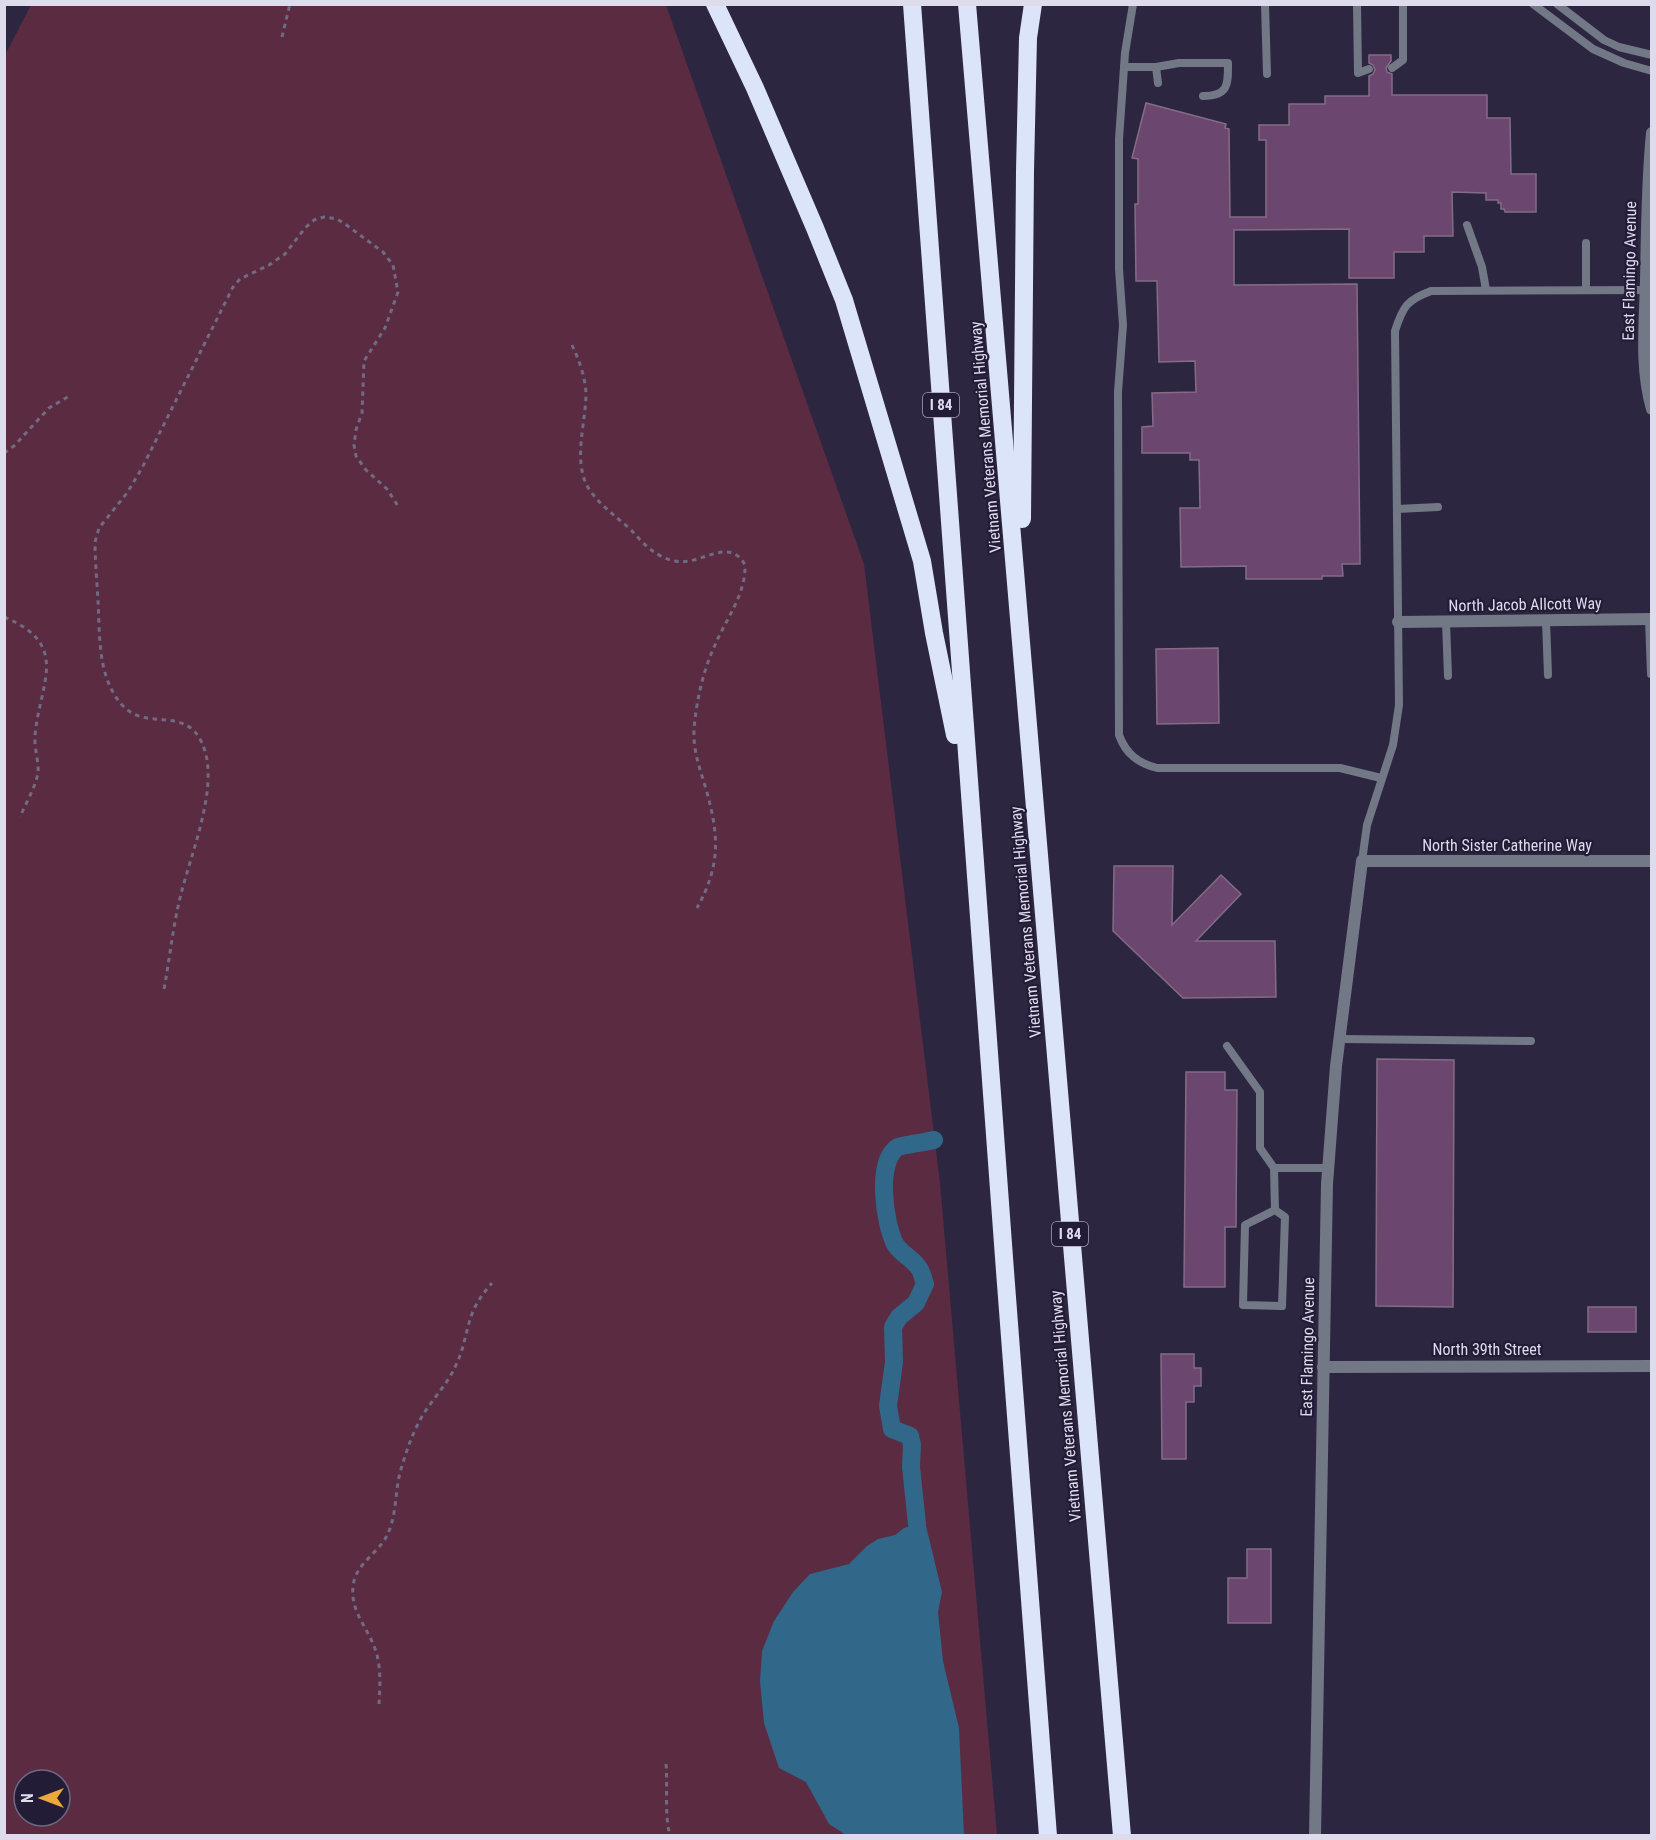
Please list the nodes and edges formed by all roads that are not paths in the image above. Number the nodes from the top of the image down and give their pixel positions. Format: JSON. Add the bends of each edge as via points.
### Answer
{"nodes":[{"id":1,"x":715,"y":4,"type":"edge"},
{"id":2,"x":912,"y":4,"type":"edge"},
{"id":3,"x":967,"y":4,"type":"edge"},
{"id":4,"x":1034,"y":4,"type":"edge"},
{"id":5,"x":1133,"y":4,"type":"edge"},
{"id":6,"x":1265,"y":4,"type":"edge"},
{"id":7,"x":1357,"y":4,"type":"edge"},
{"id":8,"x":1403,"y":4,"type":"edge"},
{"id":9,"x":1533,"y":4,"type":"edge"},
{"id":10,"x":1557,"y":4,"type":"edge"},
{"id":11,"x":1652,"y":55,"type":"edge"},
{"id":12,"x":1124,"y":67,"type":"junction"},
{"id":13,"x":1156,"y":67,"type":"junction"},
{"id":14,"x":1392,"y":68,"type":"dead end"},
{"id":15,"x":1369,"y":69,"type":"dead end"},
{"id":16,"x":1652,"y":71,"type":"edge"},
{"id":17,"x":1267,"y":74,"type":"dead end"},
{"id":18,"x":1158,"y":83,"type":"dead end"},
{"id":19,"x":1203,"y":96,"type":"dead end"},
{"id":20,"x":1652,"y":133,"type":"edge"},
{"id":21,"x":1467,"y":225,"type":"dead end"},
{"id":22,"x":1586,"y":243,"type":"dead end"},
{"id":23,"x":1586,"y":290,"type":"junction"},
{"id":24,"x":1646,"y":290,"type":"junction"},
{"id":25,"x":1486,"y":291,"type":"junction"},
{"id":26,"x":1648,"y":347,"type":"edge"},
{"id":27,"x":1652,"y":410,"type":"edge"},
{"id":28,"x":1438,"y":507,"type":"dead end"},
{"id":29,"x":1397,"y":509,"type":"junction"},
{"id":30,"x":1650,"y":619,"type":"edge"},
{"id":31,"x":1546,"y":621,"type":"junction"},
{"id":32,"x":1398,"y":622,"type":"junction"},
{"id":33,"x":1446,"y":622,"type":"junction"},
{"id":34,"x":1022,"y":632,"type":"junction"},
{"id":35,"x":1651,"y":674,"type":"edge"},
{"id":36,"x":1548,"y":675,"type":"dead end"},
{"id":37,"x":1448,"y":676,"type":"dead end"},
{"id":38,"x":1381,"y":778,"type":"junction"},
{"id":39,"x":970,"y":805,"type":"junction"},
{"id":40,"x":1362,"y":861,"type":"junction"},
{"id":41,"x":1652,"y":861,"type":"edge"},
{"id":42,"x":1340,"y":1040,"type":"junction"},
{"id":43,"x":1531,"y":1041,"type":"dead end"},
{"id":44,"x":1227,"y":1046,"type":"dead end"},
{"id":45,"x":1274,"y":1168,"type":"junction"},
{"id":46,"x":1328,"y":1168,"type":"junction"},
{"id":47,"x":1275,"y":1210,"type":"junction"},
{"id":48,"x":1652,"y":1366,"type":"edge"},
{"id":49,"x":1323,"y":1367,"type":"junction"},
{"id":50,"x":1048,"y":1836,"type":"edge"},
{"id":51,"x":1122,"y":1836,"type":"edge"},
{"id":52,"x":1315,"y":1836,"type":"edge"}],
"edges":[{"from":1,"to":39,"type":"highway","via":[[755,88],[844,300],[922,561]]},
{"from":2,"to":39,"type":"highway","number":"I 84"},
{"from":3,"to":34,"type":"highway","name":"Vietnam Veterans Memorial Highway","number":"I 84"},
{"from":4,"to":34,"type":"highway","via":[[1028,38],[1025,160]]},
{"from":5,"to":12,"type":"lane"},
{"from":6,"to":17,"type":"lane"},
{"from":7,"to":15,"type":"lane","via":[[1358,73]]},
{"from":8,"to":14,"type":"lane","via":[[1403,60]]},
{"from":9,"to":16,"type":"lane","via":[[1593,49]]},
{"from":10,"to":11,"type":"lane","via":[[1604,40]]},
{"from":12,"to":13,"type":"lane"},
{"from":12,"to":38,"type":"lane","via":[[1119,139],[1123,325],[1118,392],[1118,725],[1122,744],[1133,758],[1157,768],[1340,768]]},
{"from":13,"to":18,"type":"lane"},
{"from":13,"to":19,"type":"lane","via":[[1228,63],[1228,84],[1221,93]]},
{"from":20,"to":24,"type":"street","name":"East Flamingo Avenue"},
{"from":21,"to":25,"type":"lane"},
{"from":22,"to":23,"type":"lane"},
{"from":23,"to":24,"type":"lane"},
{"from":23,"to":25,"type":"lane"},
{"from":24,"to":26,"type":"street","name":"East Flamingo Avenue"},
{"from":25,"to":29,"type":"lane","via":[[1431,291],[1414,298],[1401,311],[1395,331]]},
{"from":26,"to":27,"type":"street","name":"East Flamingo Avenue","via":[[1645,383]]},
{"from":28,"to":29,"type":"lane"},
{"from":29,"to":32,"type":"lane"},
{"from":30,"to":31,"type":"street","name":"North Jacob Allcott Way"},
{"from":30,"to":35,"type":"lane"},
{"from":31,"to":33,"type":"street","name":"North Jacob Allcott Way"},
{"from":31,"to":36,"type":"lane"},
{"from":32,"to":33,"type":"street","name":"North Jacob Allcott Way"},
{"from":32,"to":38,"type":"lane","via":[[1400,705],[1393,745]]},
{"from":33,"to":37,"type":"lane"},
{"from":34,"to":51,"type":"highway","name":"Vietnam Veterans Memorial Highway","number":"I 84"},
{"from":38,"to":40,"type":"lane","via":[[1367,825]]},
{"from":39,"to":50,"type":"highway","number":"I 84"},
{"from":40,"to":41,"type":"street","name":"North Sister Catherine Way"},
{"from":40,"to":42,"type":"street","name":"East Flamingo Avenue"},
{"from":42,"to":43,"type":"lane"},
{"from":42,"to":46,"type":"street","name":"East Flamingo Avenue"},
{"from":44,"to":45,"type":"lane","via":[[1260,1092],[1260,1148]]},
{"from":45,"to":46,"type":"lane"},
{"from":45,"to":47,"type":"lane"},
{"from":46,"to":49,"type":"street","name":"East Flamingo Avenue"},
{"from":47,"to":47,"type":"lane","via":[[1245,1225],[1243,1305],[1282,1306],[1285,1217]]},
{"from":48,"to":49,"type":"street","name":"North 39th Street"},
{"from":49,"to":52,"type":"street","name":"East Flamingo Avenue"}]}
